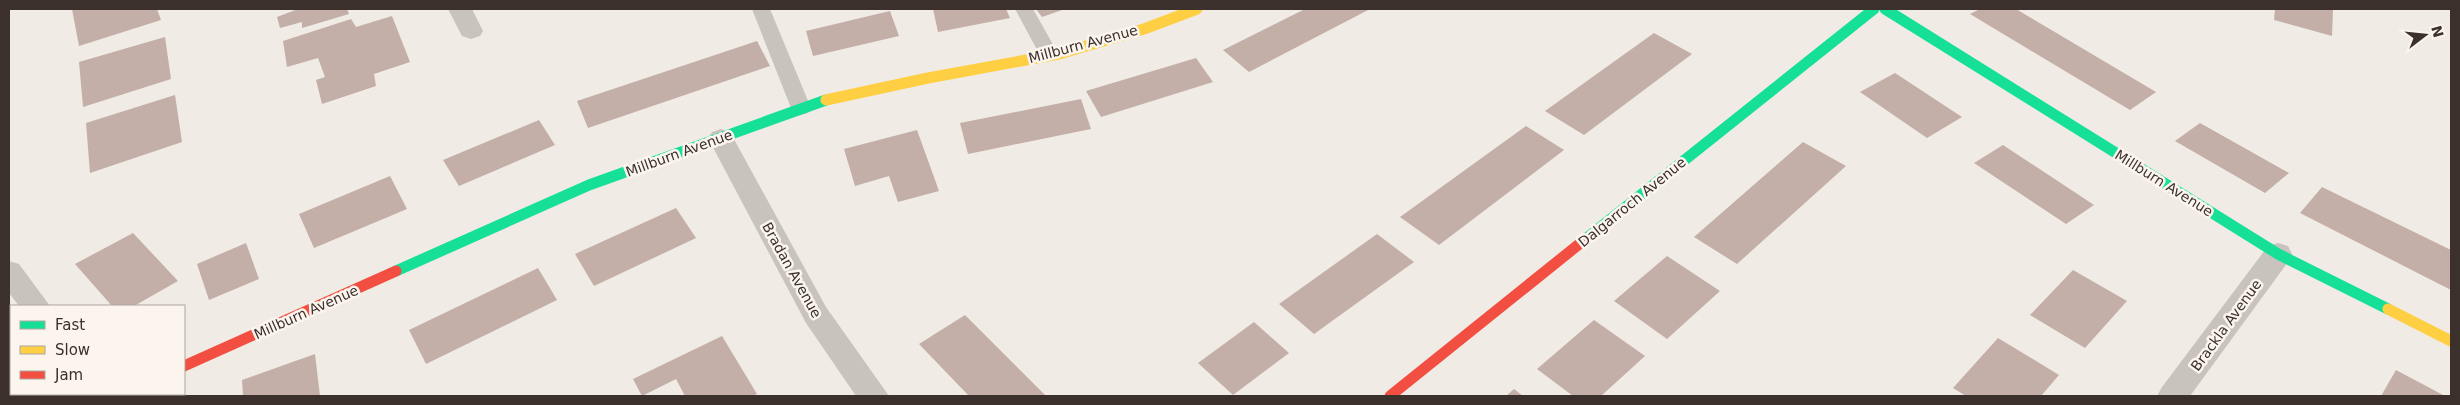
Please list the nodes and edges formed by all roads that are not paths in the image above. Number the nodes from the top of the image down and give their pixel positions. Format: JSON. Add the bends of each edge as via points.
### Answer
{"nodes":[{"id":1,"x":460,"y":9,"type":"edge"},
{"id":2,"x":761,"y":9,"type":"edge"},
{"id":3,"x":1024,"y":9,"type":"edge"},
{"id":4,"x":1196,"y":9,"type":"edge"},
{"id":5,"x":1874,"y":9,"type":"edge"},
{"id":6,"x":1885,"y":9,"type":"edge"},
{"id":7,"x":471,"y":31,"type":"dead end"},
{"id":8,"x":1049,"y":55,"type":"junction"},
{"id":9,"x":801,"y":108,"type":"junction"},
{"id":10,"x":721,"y":138,"type":"junction"},
{"id":11,"x":2278,"y":254,"type":"junction"},
{"id":12,"x":9,"y":272,"type":"edge"},
{"id":13,"x":34,"y":305,"type":"edge"},
{"id":14,"x":2451,"y":341,"type":"edge"},
{"id":15,"x":185,"y":366,"type":"edge"},
{"id":16,"x":873,"y":396,"type":"edge"},
{"id":17,"x":1390,"y":396,"type":"edge"},
{"id":18,"x":2173,"y":396,"type":"edge"}],
"edges":[{"from":1,"to":7,"type":"street"},
{"from":2,"to":9,"type":"lane"},
{"from":3,"to":8,"type":"lane"},
{"from":4,"to":8,"type":"street","name":"Millburn Avenue","via":[[1144,29]]},
{"from":5,"to":17,"type":"street","name":"Dalgarroch Avenue"},
{"from":6,"to":11,"type":"street","name":"Millburn Avenue"},
{"from":8,"to":9,"type":"street","name":"Millburn Avenue","via":[[928,78]]},
{"from":9,"to":10,"type":"street","name":"Millburn Avenue"},
{"from":10,"to":15,"type":"street","name":"Millburn Avenue","via":[[590,185]]},
{"from":10,"to":16,"type":"street","name":"Bradan Avenue","via":[[816,315]]},
{"from":11,"to":14,"type":"street","name":"Millburn Avenue"},
{"from":11,"to":18,"type":"street","name":"Brackla Avenue"},
{"from":12,"to":13,"type":"street"}]}
